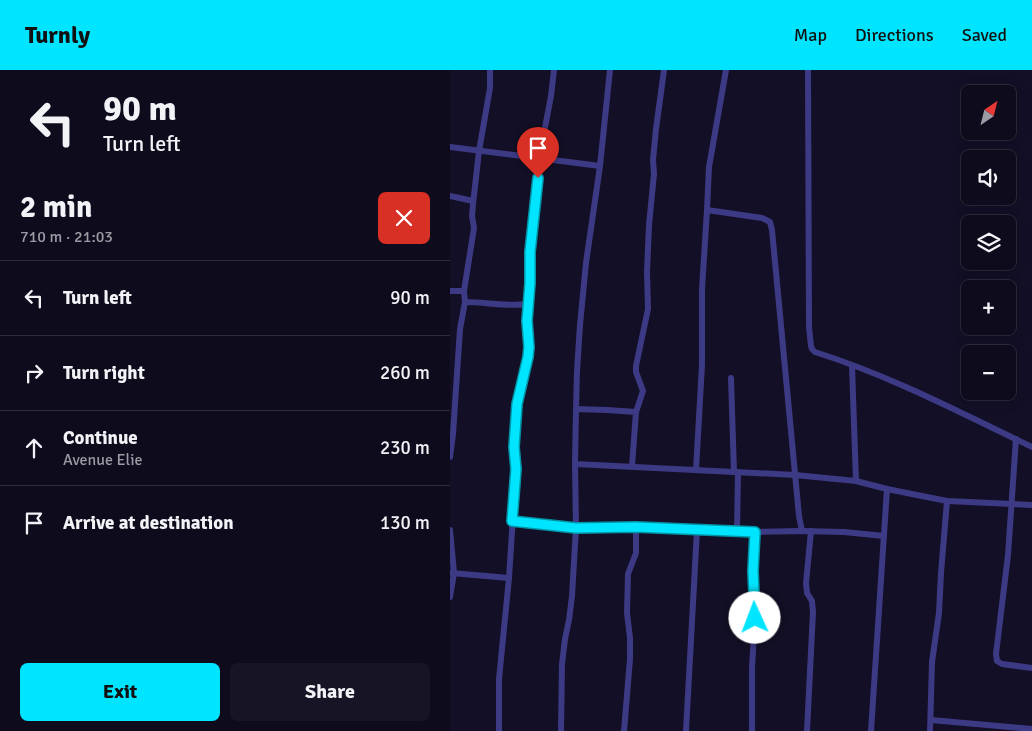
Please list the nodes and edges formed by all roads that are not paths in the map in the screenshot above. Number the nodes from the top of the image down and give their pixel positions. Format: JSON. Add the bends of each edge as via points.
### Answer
{"nodes":[{"id":1,"x":490,"y":70,"type":"edge"},
{"id":2,"x":554,"y":70,"type":"edge"},
{"id":3,"x":610,"y":70,"type":"edge"},
{"id":4,"x":664,"y":70,"type":"edge"},
{"id":5,"x":726,"y":70,"type":"edge"},
{"id":6,"x":808,"y":70,"type":"edge"},
{"id":7,"x":450,"y":147,"type":"edge"},
{"id":8,"x":479,"y":151,"type":"junction"},
{"id":9,"x":539,"y":159,"type":"junction"},
{"id":10,"x":600,"y":166,"type":"junction"},
{"id":11,"x":450,"y":196,"type":"edge"},
{"id":12,"x":473,"y":201,"type":"junction"},
{"id":13,"x":707,"y":210,"type":"junction"},
{"id":14,"x":450,"y":291,"type":"edge"},
{"id":15,"x":464,"y":291,"type":"junction"},
{"id":16,"x":464,"y":302,"type":"junction"},
{"id":17,"x":528,"y":304,"type":"junction"},
{"id":18,"x":852,"y":366,"type":"junction"},
{"id":19,"x":731,"y":378,"type":"dead end"},
{"id":20,"x":576,"y":409,"type":"junction"},
{"id":21,"x":636,"y":412,"type":"junction"},
{"id":22,"x":1016,"y":440,"type":"junction"},
{"id":23,"x":1032,"y":447,"type":"edge"},
{"id":24,"x":450,"y":450,"type":"edge"},
{"id":25,"x":450,"y":457,"type":"edge"},
{"id":26,"x":575,"y":464,"type":"junction"},
{"id":27,"x":632,"y":466,"type":"junction"},
{"id":28,"x":696,"y":470,"type":"junction"},
{"id":29,"x":736,"y":472,"type":"junction"},
{"id":30,"x":795,"y":475,"type":"junction"},
{"id":31,"x":856,"y":481,"type":"junction"},
{"id":32,"x":887,"y":489,"type":"junction"},
{"id":33,"x":947,"y":501,"type":"junction"},
{"id":34,"x":1012,"y":504,"type":"junction"},
{"id":35,"x":1032,"y":505,"type":"edge"},
{"id":36,"x":512,"y":521,"type":"junction"},
{"id":37,"x":636,"y":527,"type":"junction"},
{"id":38,"x":576,"y":528,"type":"junction"},
{"id":39,"x":450,"y":530,"type":"edge"},
{"id":40,"x":697,"y":530,"type":"junction"},
{"id":41,"x":802,"y":531,"type":"junction"},
{"id":42,"x":811,"y":531,"type":"junction"},
{"id":43,"x":737,"y":532,"type":"junction"},
{"id":44,"x":755,"y":532,"type":"junction"},
{"id":45,"x":884,"y":536,"type":"junction"},
{"id":46,"x":452,"y":573,"type":"edge"},
{"id":47,"x":509,"y":578,"type":"junction"},
{"id":48,"x":450,"y":597,"type":"edge"},
{"id":49,"x":1032,"y":668,"type":"edge"},
{"id":50,"x":931,"y":720,"type":"junction"},
{"id":51,"x":1032,"y":729,"type":"edge"},
{"id":52,"x":500,"y":731,"type":"edge"},
{"id":53,"x":561,"y":731,"type":"edge"},
{"id":54,"x":624,"y":731,"type":"edge"},
{"id":55,"x":686,"y":731,"type":"edge"},
{"id":56,"x":752,"y":731,"type":"edge"},
{"id":57,"x":807,"y":731,"type":"edge"},
{"id":58,"x":870,"y":731,"type":"edge"},
{"id":59,"x":930,"y":731,"type":"edge"}],
"edges":[{"from":1,"to":8,"type":"street"},
{"from":2,"to":9,"type":"street"},
{"from":3,"to":10,"type":"street"},
{"from":4,"to":21,"type":"street","via":[[653,160],[648,309],[636,366],[643,391]]},
{"from":5,"to":13,"type":"street","via":[[709,167]]},
{"from":6,"to":18,"type":"street","via":[[810,336],[815,352]]},
{"from":7,"to":8,"type":"street"},
{"from":8,"to":9,"type":"street"},
{"from":8,"to":12,"type":"street"},
{"from":9,"to":10,"type":"street"},
{"from":9,"to":17,"type":"street"},
{"from":10,"to":20,"type":"street","via":[[585,272]]},
{"from":11,"to":12,"type":"street"},
{"from":12,"to":15,"type":"street","via":[[474,228]]},
{"from":13,"to":28,"type":"street"},
{"from":13,"to":30,"type":"street","via":[[770,222]]},
{"from":14,"to":15,"type":"street"},
{"from":15,"to":16,"type":"street"},
{"from":16,"to":17,"type":"street"},
{"from":16,"to":24,"type":"street"},
{"from":17,"to":36,"type":"street","via":[[529,347],[517,404]]},
{"from":18,"to":22,"type":"street","via":[[955,409]]},
{"from":18,"to":31,"type":"street"},
{"from":19,"to":29,"type":"street"},
{"from":20,"to":21,"type":"street"},
{"from":20,"to":26,"type":"street"},
{"from":21,"to":27,"type":"street"},
{"from":22,"to":23,"type":"street"},
{"from":22,"to":34,"type":"street"},
{"from":24,"to":25,"type":"street"},
{"from":26,"to":27,"type":"street"},
{"from":26,"to":38,"type":"street"},
{"from":27,"to":28,"type":"street"},
{"from":28,"to":29,"type":"street"},
{"from":29,"to":30,"type":"street"},
{"from":29,"to":43,"type":"street"},
{"from":30,"to":31,"type":"street"},
{"from":30,"to":41,"type":"street"},
{"from":31,"to":32,"type":"street"},
{"from":32,"to":33,"type":"street"},
{"from":32,"to":45,"type":"street"},
{"from":33,"to":34,"type":"street"},
{"from":33,"to":50,"type":"street","via":[[932,662]]},
{"from":34,"to":35,"type":"street"},
{"from":34,"to":49,"type":"street","via":[[996,654],[1002,664]]},
{"from":36,"to":38,"type":"street"},
{"from":36,"to":47,"type":"street"},
{"from":37,"to":38,"type":"street"},
{"from":37,"to":40,"type":"street"},
{"from":37,"to":54,"type":"street","via":[[636,553],[628,574],[630,659]]},
{"from":38,"to":53,"type":"street","via":[[572,596],[562,664]]},
{"from":39,"to":46,"type":"street"},
{"from":40,"to":43,"type":"street"},
{"from":40,"to":55,"type":"street"},
{"from":41,"to":42,"type":"street"},
{"from":41,"to":44,"type":"street"},
{"from":42,"to":45,"type":"street"},
{"from":42,"to":57,"type":"street","via":[[806,584],[813,612]]},
{"from":43,"to":44,"type":"street"},
{"from":44,"to":56,"type":"street"},
{"from":45,"to":58,"type":"street"},
{"from":46,"to":47,"type":"street"},
{"from":46,"to":48,"type":"street"},
{"from":47,"to":52,"type":"street","via":[[499,679]]},
{"from":50,"to":51,"type":"street"},
{"from":50,"to":59,"type":"street"}]}
